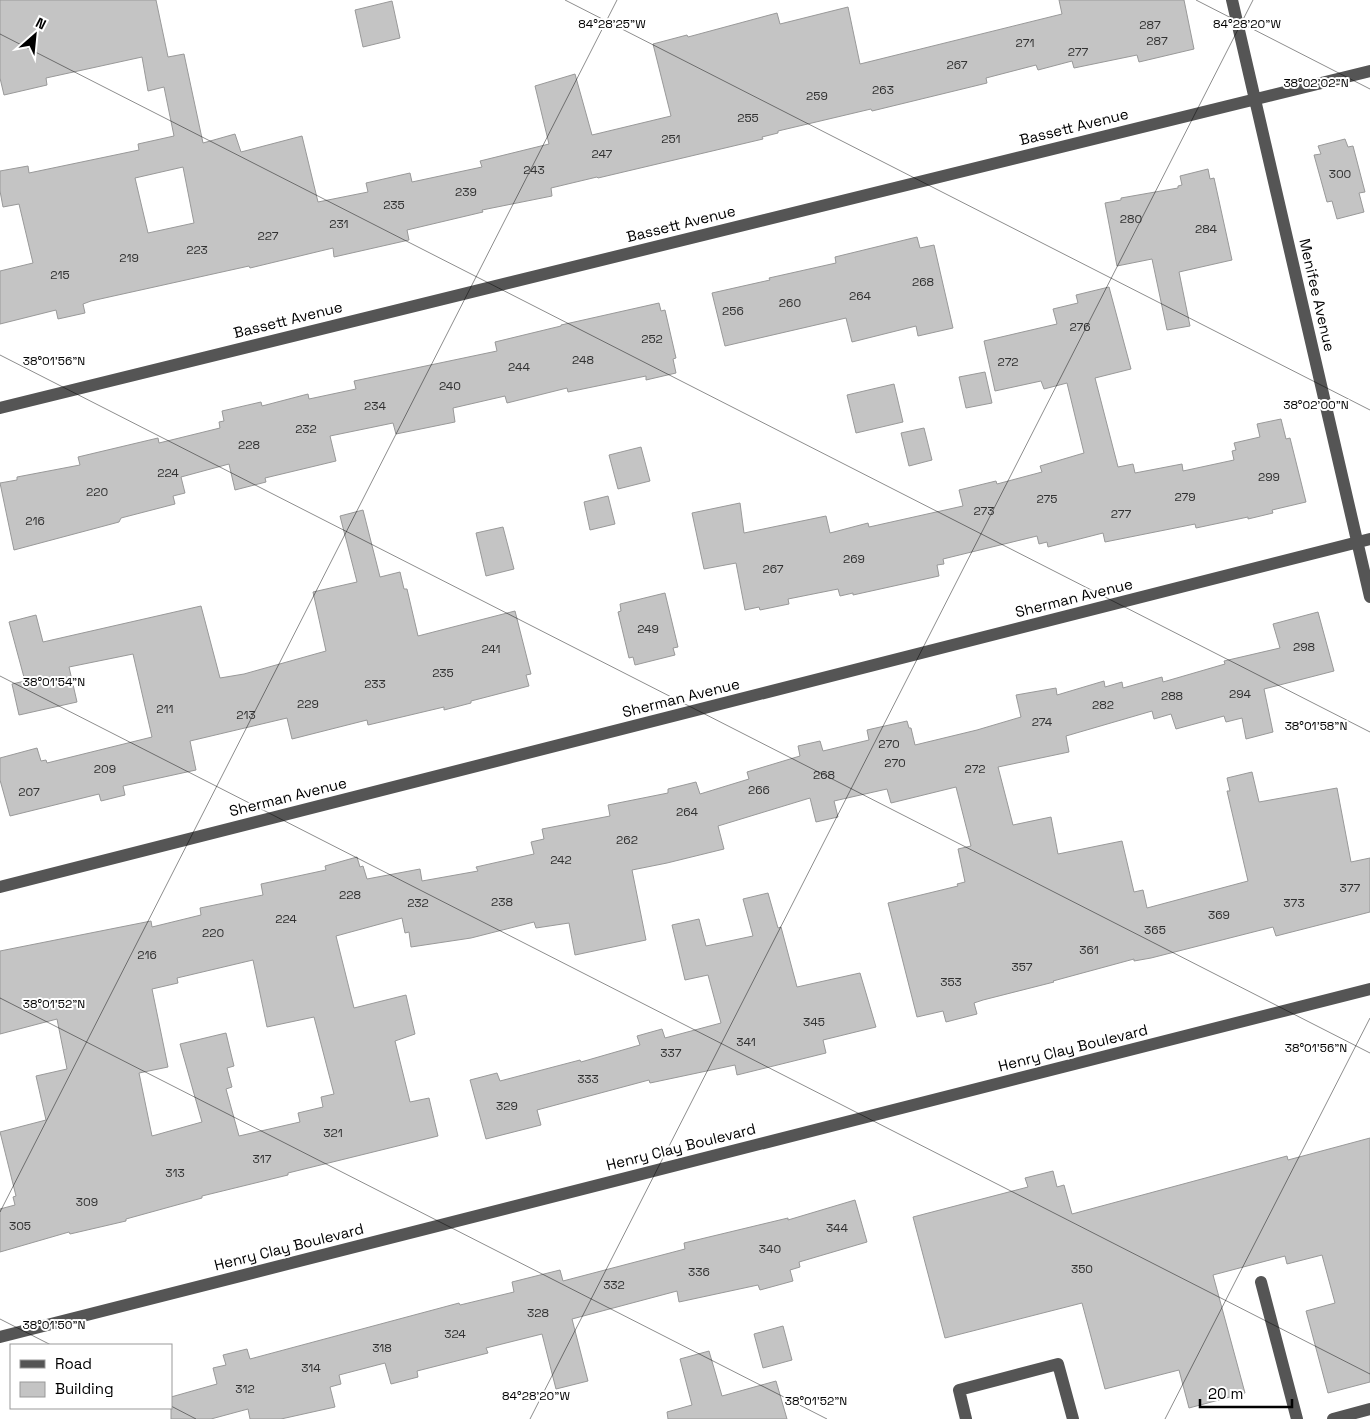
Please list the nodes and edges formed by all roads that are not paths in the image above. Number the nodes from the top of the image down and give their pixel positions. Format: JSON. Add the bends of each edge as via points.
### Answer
{"nodes":[{"id":1,"x":1232,"y":0,"type":"edge"},
{"id":2,"x":1370,"y":71,"type":"edge"},
{"id":3,"x":1256,"y":99,"type":"junction"},
{"id":4,"x":0,"y":408,"type":"edge"},
{"id":5,"x":1370,"y":539,"type":"edge"},
{"id":6,"x":1357,"y":542,"type":"junction"},
{"id":7,"x":1370,"y":597,"type":"edge"},
{"id":8,"x":0,"y":887,"type":"edge"},
{"id":9,"x":1370,"y":989,"type":"edge"},
{"id":10,"x":1260,"y":1282,"type":"dead end"},
{"id":11,"x":0,"y":1338,"type":"edge"},
{"id":12,"x":1370,"y":1409,"type":"edge"},
{"id":13,"x":966,"y":1419,"type":"edge"},
{"id":14,"x":1073,"y":1419,"type":"edge"},
{"id":15,"x":1297,"y":1419,"type":"edge"},
{"id":16,"x":1333,"y":1419,"type":"edge"}],
"edges":[{"from":1,"to":3,"type":"street","name":"Menifee Avenue"},
{"from":2,"to":3,"type":"street","name":"Bassett Avenue"},
{"from":3,"to":4,"type":"street","name":"Bassett Avenue"},
{"from":3,"to":6,"type":"street","name":"Menifee Avenue"},
{"from":5,"to":6,"type":"street","name":"Sherman Avenue"},
{"from":6,"to":7,"type":"street","name":"Menifee Avenue"},
{"from":6,"to":8,"type":"street","name":"Sherman Avenue"},
{"from":9,"to":11,"type":"street","name":"Henry Clay Boulevard"},
{"from":10,"to":15,"type":"street"},
{"from":12,"to":16,"type":"street"},
{"from":13,"to":14,"type":"street","via":[[959,1390],[1058,1364]]}]}
